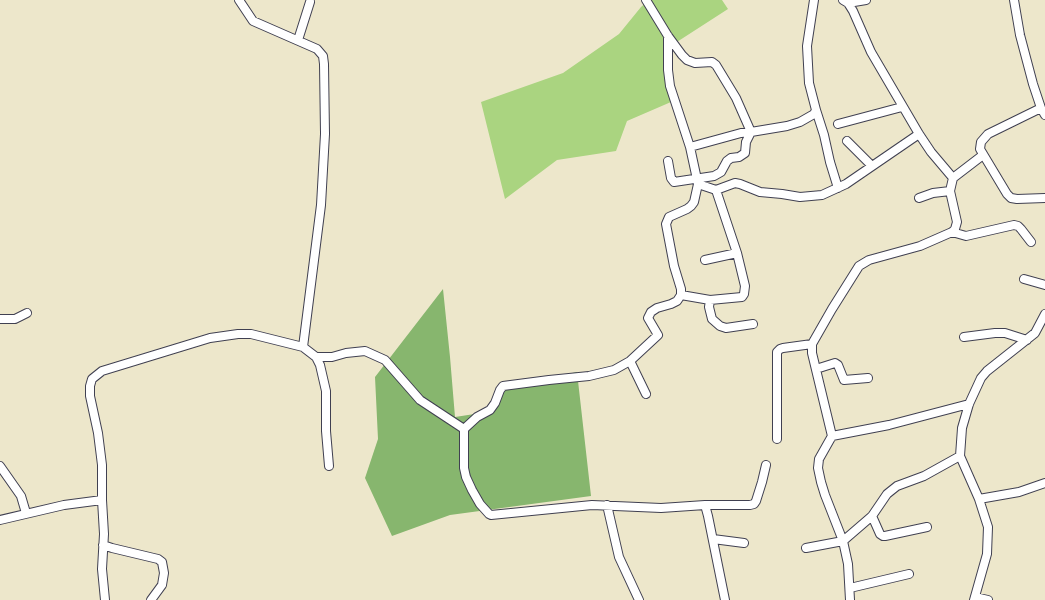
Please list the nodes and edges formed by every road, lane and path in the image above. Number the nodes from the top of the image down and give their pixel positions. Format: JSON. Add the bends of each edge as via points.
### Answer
{"nodes":[{"id":1,"x":240,"y":0,"type":"edge"},
{"id":2,"x":646,"y":0,"type":"edge"},
{"id":3,"x":814,"y":0,"type":"edge"},
{"id":4,"x":866,"y":0,"type":"edge"},
{"id":5,"x":1014,"y":0,"type":"edge"},
{"id":6,"x":310,"y":2,"type":"dead end"},
{"id":7,"x":846,"y":2,"type":"edge"},
{"id":8,"x":668,"y":36,"type":"junction"},
{"id":9,"x":298,"y":40,"type":"junction"},
{"id":10,"x":902,"y":107,"type":"junction"},
{"id":11,"x":816,"y":110,"type":"junction"},
{"id":12,"x":1044,"y":113,"type":"edge"},
{"id":13,"x":838,"y":124,"type":"dead end"},
{"id":14,"x":751,"y":132,"type":"junction"},
{"id":15,"x":918,"y":134,"type":"junction"},
{"id":16,"x":847,"y":141,"type":"dead end"},
{"id":17,"x":690,"y":147,"type":"junction"},
{"id":18,"x":983,"y":155,"type":"junction"},
{"id":19,"x":668,"y":161,"type":"dead end"},
{"id":20,"x":872,"y":166,"type":"junction"},
{"id":21,"x":953,"y":178,"type":"junction"},
{"id":22,"x":697,"y":181,"type":"junction"},
{"id":23,"x":838,"y":188,"type":"junction"},
{"id":24,"x":716,"y":190,"type":"junction"},
{"id":25,"x":950,"y":191,"type":"junction"},
{"id":26,"x":918,"y":198,"type":"dead end"},
{"id":27,"x":1045,"y":198,"type":"edge"},
{"id":28,"x":952,"y":232,"type":"junction"},
{"id":29,"x":1031,"y":242,"type":"dead end"},
{"id":30,"x":737,"y":253,"type":"junction"},
{"id":31,"x":705,"y":260,"type":"dead end"},
{"id":32,"x":1024,"y":279,"type":"dead end"},
{"id":33,"x":1045,"y":285,"type":"edge"},
{"id":34,"x":681,"y":295,"type":"junction"},
{"id":35,"x":710,"y":300,"type":"junction"},
{"id":36,"x":27,"y":313,"type":"dead end"},
{"id":37,"x":1045,"y":314,"type":"edge"},
{"id":38,"x":0,"y":319,"type":"edge"},
{"id":39,"x":753,"y":324,"type":"dead end"},
{"id":40,"x":964,"y":337,"type":"dead end"},
{"id":41,"x":1027,"y":340,"type":"junction"},
{"id":42,"x":812,"y":344,"type":"junction"},
{"id":43,"x":303,"y":347,"type":"junction"},
{"id":44,"x":316,"y":357,"type":"junction"},
{"id":45,"x":630,"y":361,"type":"junction"},
{"id":46,"x":816,"y":369,"type":"junction"},
{"id":47,"x":868,"y":378,"type":"dead end"},
{"id":48,"x":646,"y":394,"type":"dead end"},
{"id":49,"x":969,"y":404,"type":"junction"},
{"id":50,"x":464,"y":429,"type":"junction"},
{"id":51,"x":832,"y":436,"type":"junction"},
{"id":52,"x":777,"y":439,"type":"dead end"},
{"id":53,"x":960,"y":456,"type":"junction"},
{"id":54,"x":766,"y":465,"type":"dead end"},
{"id":55,"x":0,"y":466,"type":"edge"},
{"id":56,"x":329,"y":466,"type":"dead end"},
{"id":57,"x":1045,"y":483,"type":"edge"},
{"id":58,"x":979,"y":499,"type":"junction"},
{"id":59,"x":102,"y":500,"type":"junction"},
{"id":60,"x":607,"y":505,"type":"junction"},
{"id":61,"x":705,"y":505,"type":"junction"},
{"id":62,"x":26,"y":513,"type":"junction"},
{"id":63,"x":872,"y":516,"type":"junction"},
{"id":64,"x":0,"y":520,"type":"edge"},
{"id":65,"x":927,"y":527,"type":"dead end"},
{"id":66,"x":713,"y":540,"type":"junction"},
{"id":67,"x":843,"y":541,"type":"junction"},
{"id":68,"x":744,"y":543,"type":"dead end"},
{"id":69,"x":104,"y":545,"type":"junction"},
{"id":70,"x":806,"y":548,"type":"dead end"},
{"id":71,"x":909,"y":574,"type":"dead end"},
{"id":72,"x":850,"y":588,"type":"junction"},
{"id":73,"x":975,"y":598,"type":"edge"},
{"id":74,"x":106,"y":600,"type":"edge"},
{"id":75,"x":151,"y":600,"type":"edge"},
{"id":76,"x":639,"y":600,"type":"edge"},
{"id":77,"x":725,"y":600,"type":"edge"},
{"id":78,"x":850,"y":600,"type":"edge"},
{"id":79,"x":988,"y":600,"type":"edge"}],
"edges":[{"from":1,"to":9,"type":"street","via":[[253,21]]},
{"from":2,"to":8,"type":"street"},
{"from":3,"to":11,"type":"street","via":[[807,46],[809,83]]},
{"from":4,"to":7,"type":"street"},
{"from":5,"to":12,"type":"street","via":[[1033,84]]},
{"from":6,"to":9,"type":"street"},
{"from":7,"to":10,"type":"street"},
{"from":8,"to":14,"type":"street","via":[[687,60],[716,64]]},
{"from":8,"to":17,"type":"street","via":[[670,86]]},
{"from":9,"to":43,"type":"street","via":[[317,49],[322,56],[325,98],[321,205]]},
{"from":10,"to":13,"type":"street"},
{"from":10,"to":15,"type":"street"},
{"from":11,"to":14,"type":"street","via":[[800,122]]},
{"from":11,"to":23,"type":"street"},
{"from":12,"to":18,"type":"street","via":[[988,134],[981,142]]},
{"from":14,"to":17,"type":"street"},
{"from":14,"to":22,"type":"street","via":[[745,153],[727,161],[721,172]]},
{"from":15,"to":20,"type":"street"},
{"from":15,"to":21,"type":"street"},
{"from":16,"to":20,"type":"street"},
{"from":17,"to":22,"type":"street"},
{"from":18,"to":21,"type":"street"},
{"from":18,"to":27,"type":"street","via":[[1011,198]]},
{"from":19,"to":22,"type":"street","via":[[674,182]]},
{"from":20,"to":23,"type":"street"},
{"from":21,"to":25,"type":"street"},
{"from":22,"to":24,"type":"street"},
{"from":22,"to":34,"type":"street","via":[[694,202],[669,217],[666,224]]},
{"from":23,"to":24,"type":"street","via":[[808,197],[760,192],[740,184]]},
{"from":24,"to":30,"type":"street"},
{"from":25,"to":26,"type":"street"},
{"from":25,"to":28,"type":"street","via":[[957,222]]},
{"from":28,"to":29,"type":"street","via":[[966,236],[1014,225]]},
{"from":28,"to":42,"type":"street","via":[[859,266]]},
{"from":30,"to":31,"type":"street"},
{"from":30,"to":35,"type":"street","via":[[745,286],[744,296]]},
{"from":32,"to":33,"type":"street"},
{"from":34,"to":35,"type":"street"},
{"from":34,"to":45,"type":"street","via":[[677,301],[650,312],[648,318],[658,335]]},
{"from":35,"to":39,"type":"street","via":[[712,319],[720,326]]},
{"from":36,"to":38,"type":"street","via":[[15,319]]},
{"from":37,"to":41,"type":"street","via":[[1035,333]]},
{"from":40,"to":41,"type":"street","via":[[1005,333]]},
{"from":41,"to":49,"type":"street","via":[[981,378]]},
{"from":42,"to":46,"type":"street"},
{"from":42,"to":52,"type":"street","via":[[783,348],[777,352]]},
{"from":43,"to":44,"type":"street"},
{"from":43,"to":59,"type":"street","via":[[251,334],[238,334],[204,339],[102,371],[92,379],[90,386],[102,465]]},
{"from":44,"to":50,"type":"street","via":[[365,352],[385,360],[420,400]]},
{"from":44,"to":56,"type":"street","via":[[326,391]]},
{"from":45,"to":48,"type":"street"},
{"from":45,"to":50,"type":"street","via":[[614,370],[589,376],[503,386],[490,410],[476,417]]},
{"from":46,"to":47,"type":"street","via":[[835,363],[844,380]]},
{"from":46,"to":51,"type":"street"},
{"from":49,"to":51,"type":"street"},
{"from":49,"to":53,"type":"street","via":[[962,428]]},
{"from":50,"to":60,"type":"street","via":[[466,476],[488,514]]},
{"from":51,"to":67,"type":"street","via":[[819,458],[818,468]]},
{"from":53,"to":58,"type":"street"},
{"from":53,"to":63,"type":"street","via":[[924,476],[897,486],[887,494]]},
{"from":54,"to":61,"type":"street","via":[[754,504]]},
{"from":55,"to":62,"type":"street","via":[[21,496]]},
{"from":57,"to":58,"type":"street","via":[[1019,492]]},
{"from":58,"to":73,"type":"street","via":[[988,527],[988,540]]},
{"from":59,"to":62,"type":"street"},
{"from":59,"to":69,"type":"street"},
{"from":60,"to":61,"type":"street","via":[[661,508]]},
{"from":60,"to":76,"type":"street","via":[[619,557]]},
{"from":61,"to":66,"type":"street"},
{"from":62,"to":64,"type":"street"},
{"from":63,"to":65,"type":"street","via":[[882,536]]},
{"from":63,"to":67,"type":"street"},
{"from":66,"to":68,"type":"street"},
{"from":66,"to":77,"type":"street"},
{"from":67,"to":70,"type":"street"},
{"from":67,"to":72,"type":"street"},
{"from":69,"to":74,"type":"street","via":[[102,569]]},
{"from":69,"to":75,"type":"street","via":[[162,562],[162,585]]},
{"from":71,"to":72,"type":"street"},
{"from":72,"to":78,"type":"street"},
{"from":73,"to":79,"type":"street"}]}
